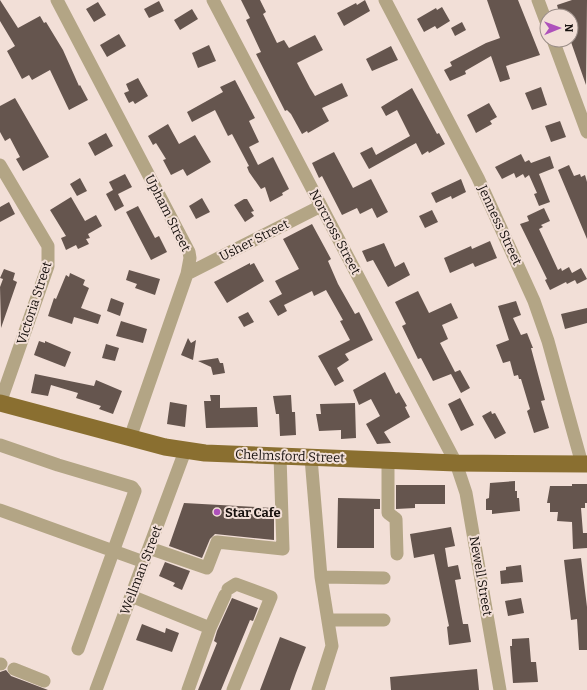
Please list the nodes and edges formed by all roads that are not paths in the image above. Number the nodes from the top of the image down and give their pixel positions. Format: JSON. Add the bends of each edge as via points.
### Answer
{"nodes":[{"id":1,"x":57,"y":0,"type":"edge"},
{"id":2,"x":213,"y":0,"type":"edge"},
{"id":3,"x":385,"y":0,"type":"edge"},
{"id":4,"x":556,"y":48,"type":"edge"},
{"id":5,"x":587,"y":132,"type":"edge"},
{"id":6,"x":0,"y":165,"type":"edge"},
{"id":7,"x":321,"y":206,"type":"junction"},
{"id":8,"x":187,"y":274,"type":"junction"},
{"id":9,"x":0,"y":403,"type":"edge"},
{"id":10,"x":130,"y":438,"type":"junction"},
{"id":11,"x":0,"y":445,"type":"edge"},
{"id":12,"x":186,"y":451,"type":"junction"},
{"id":13,"x":280,"y":456,"type":"junction"},
{"id":14,"x":311,"y":458,"type":"junction"},
{"id":15,"x":388,"y":460,"type":"junction"},
{"id":16,"x":456,"y":463,"type":"junction"},
{"id":17,"x":584,"y":464,"type":"edge"},
{"id":18,"x":0,"y":510,"type":"edge"},
{"id":19,"x":149,"y":548,"type":"junction"},
{"id":20,"x":114,"y":551,"type":"junction"},
{"id":21,"x":398,"y":554,"type":"dead end"},
{"id":22,"x":144,"y":562,"type":"junction"},
{"id":23,"x":320,"y":577,"type":"junction"},
{"id":24,"x":384,"y":578,"type":"dead end"},
{"id":25,"x":131,"y":596,"type":"junction"},
{"id":26,"x":328,"y":620,"type":"junction"},
{"id":27,"x":384,"y":620,"type":"dead end"},
{"id":28,"x":210,"y":628,"type":"junction"},
{"id":29,"x":78,"y":649,"type":"dead end"},
{"id":30,"x":14,"y":669,"type":"dead end"},
{"id":31,"x":44,"y":681,"type":"dead end"},
{"id":32,"x":96,"y":690,"type":"edge"},
{"id":33,"x":188,"y":690,"type":"edge"},
{"id":34,"x":233,"y":690,"type":"edge"},
{"id":35,"x":318,"y":690,"type":"edge"},
{"id":36,"x":500,"y":690,"type":"edge"}],
"edges":[{"from":1,"to":8,"type":"street","name":"Upham Street","via":[[187,246],[190,258]]},
{"from":2,"to":7,"type":"street","name":"Norcross Street"},
{"from":3,"to":17,"type":"street","name":"Jenness Street","via":[[478,178],[532,296]]},
{"from":4,"to":5,"type":"street"},
{"from":6,"to":9,"type":"street","name":"Victoria Street","via":[[48,246],[49,256],[48,266]]},
{"from":7,"to":8,"type":"street","name":"Usher Street"},
{"from":7,"to":16,"type":"street","name":"Norcross Street"},
{"from":8,"to":10,"type":"street","name":"Upham Street"},
{"from":9,"to":10,"type":"main road","name":"Chelmsford Street"},
{"from":10,"to":12,"type":"main road","name":"Chelmsford Street"},
{"from":11,"to":20,"type":"street","via":[[65,468],[132,487],[135,491]]},
{"from":12,"to":13,"type":"main road","name":"Chelmsford Street"},
{"from":12,"to":19,"type":"street","name":"Wellman Street"},
{"from":13,"to":14,"type":"main road","name":"Chelmsford Street"},
{"from":13,"to":19,"type":"street","via":[[283,549],[217,542],[207,568]]},
{"from":14,"to":15,"type":"main road","name":"Chelmsford Street"},
{"from":14,"to":23,"type":"street"},
{"from":15,"to":16,"type":"main road","name":"Chelmsford Street"},
{"from":15,"to":21,"type":"street","via":[[388,513],[396,519]]},
{"from":16,"to":17,"type":"main road","name":"Chelmsford Street"},
{"from":16,"to":36,"type":"street","name":"Newell Street","via":[[466,493]]},
{"from":18,"to":20,"type":"street"},
{"from":19,"to":22,"type":"street","name":"Wellman Street"},
{"from":20,"to":22,"type":"street"},
{"from":20,"to":29,"type":"street"},
{"from":22,"to":25,"type":"street","name":"Wellman Street"},
{"from":23,"to":24,"type":"street"},
{"from":23,"to":26,"type":"street"},
{"from":25,"to":28,"type":"street"},
{"from":25,"to":32,"type":"street","name":"Wellman Street"},
{"from":26,"to":27,"type":"street"},
{"from":26,"to":35,"type":"street","via":[[332,646]]},
{"from":28,"to":33,"type":"street"},
{"from":28,"to":34,"type":"street","via":[[227,592],[236,584],[271,597]]},
{"from":30,"to":31,"type":"street"}]}
